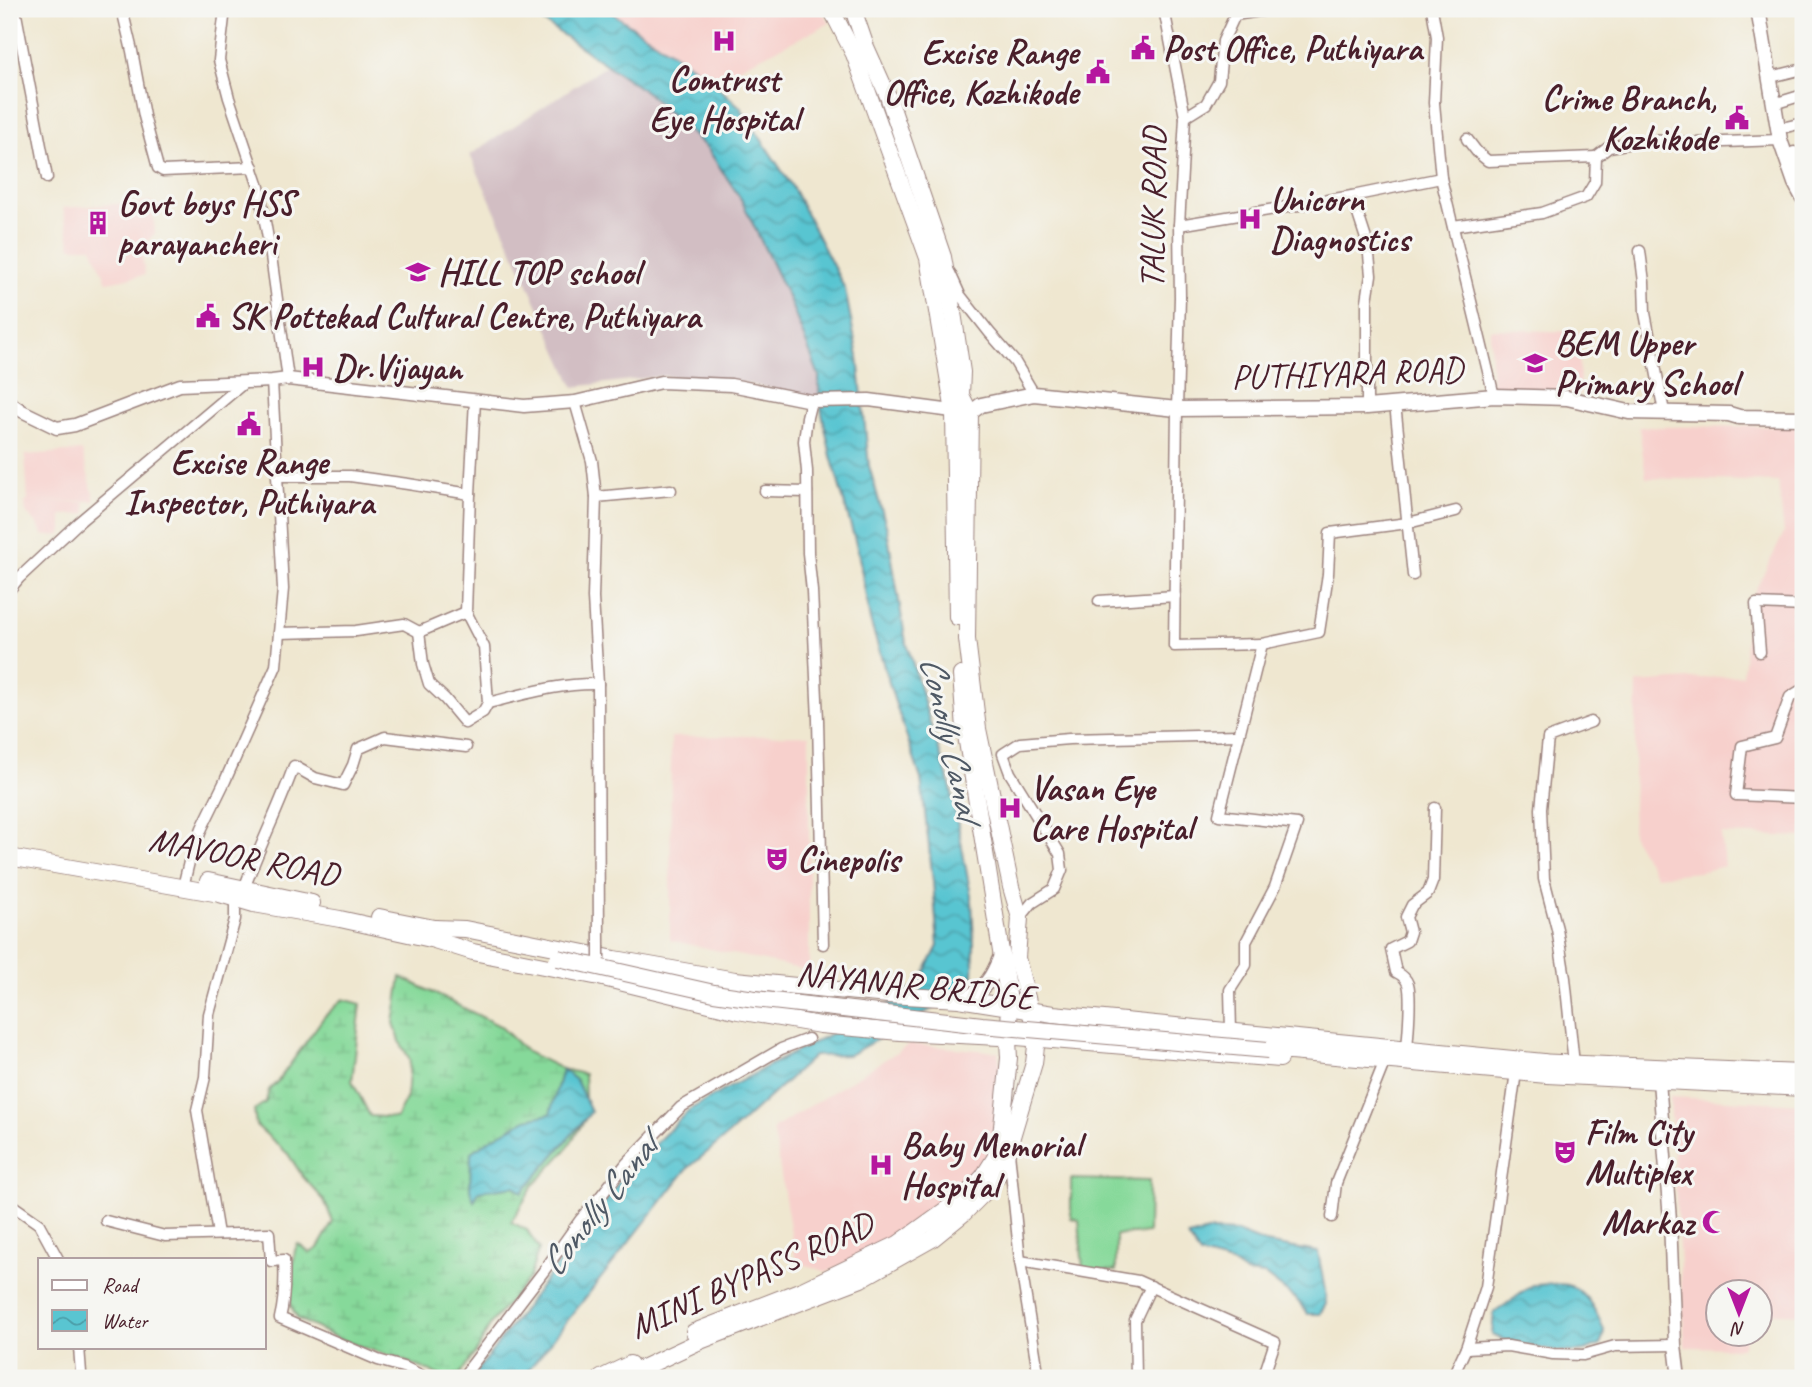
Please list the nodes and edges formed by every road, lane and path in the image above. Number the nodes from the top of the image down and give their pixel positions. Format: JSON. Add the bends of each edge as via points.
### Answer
{"nodes":[{"id":1,"x":15,"y":9,"type":"edge"},
{"id":2,"x":122,"y":9,"type":"edge"},
{"id":3,"x":225,"y":9,"type":"edge"},
{"id":4,"x":831,"y":9,"type":"edge"},
{"id":5,"x":853,"y":9,"type":"edge"},
{"id":6,"x":1164,"y":9,"type":"edge"},
{"id":7,"x":1273,"y":9,"type":"edge"},
{"id":8,"x":1432,"y":9,"type":"edge"},
{"id":9,"x":1758,"y":9,"type":"edge"},
{"id":10,"x":1764,"y":9,"type":"edge"},
{"id":11,"x":1803,"y":69,"type":"edge"},
{"id":12,"x":1775,"y":76,"type":"junction"},
{"id":13,"x":1803,"y":95,"type":"edge"},
{"id":14,"x":1780,"y":102,"type":"junction"},
{"id":15,"x":1185,"y":117,"type":"junction"},
{"id":16,"x":1803,"y":123,"type":"edge"},
{"id":17,"x":1783,"y":133,"type":"junction"},
{"id":18,"x":1468,"y":139,"type":"dead end"},
{"id":19,"x":1596,"y":157,"type":"junction"},
{"id":20,"x":1796,"y":158,"type":"edge"},
{"id":21,"x":253,"y":167,"type":"junction"},
{"id":22,"x":1803,"y":176,"type":"edge"},
{"id":23,"x":47,"y":178,"type":"dead end"},
{"id":24,"x":1441,"y":178,"type":"junction"},
{"id":25,"x":1352,"y":195,"type":"junction"},
{"id":26,"x":1803,"y":198,"type":"edge"},
{"id":27,"x":1179,"y":225,"type":"junction"},
{"id":28,"x":1453,"y":226,"type":"junction"},
{"id":29,"x":1640,"y":251,"type":"dead end"},
{"id":30,"x":943,"y":257,"type":"junction"},
{"id":31,"x":288,"y":379,"type":"junction"},
{"id":32,"x":272,"y":381,"type":"junction"},
{"id":33,"x":245,"y":382,"type":"junction"},
{"id":34,"x":1034,"y":394,"type":"junction"},
{"id":35,"x":1494,"y":396,"type":"junction"},
{"id":36,"x":475,"y":400,"type":"junction"},
{"id":37,"x":811,"y":401,"type":"junction"},
{"id":38,"x":9,"y":402,"type":"edge"},
{"id":39,"x":575,"y":402,"type":"junction"},
{"id":40,"x":1395,"y":404,"type":"junction"},
{"id":41,"x":1367,"y":407,"type":"junction"},
{"id":42,"x":1177,"y":409,"type":"junction"},
{"id":43,"x":1803,"y":411,"type":"edge"},
{"id":44,"x":962,"y":412,"type":"junction"},
{"id":45,"x":1664,"y":412,"type":"junction"},
{"id":46,"x":1729,"y":414,"type":"junction"},
{"id":47,"x":1803,"y":418,"type":"edge"},
{"id":48,"x":278,"y":476,"type":"junction"},
{"id":49,"x":671,"y":489,"type":"dead end"},
{"id":50,"x":765,"y":491,"type":"dead end"},
{"id":51,"x":807,"y":492,"type":"junction"},
{"id":52,"x":470,"y":494,"type":"junction"},
{"id":53,"x":596,"y":497,"type":"junction"},
{"id":54,"x":1456,"y":511,"type":"dead end"},
{"id":55,"x":1408,"y":523,"type":"junction"},
{"id":56,"x":1413,"y":575,"type":"dead end"},
{"id":57,"x":9,"y":590,"type":"edge"},
{"id":58,"x":1175,"y":596,"type":"junction"},
{"id":59,"x":1099,"y":601,"type":"dead end"},
{"id":60,"x":1803,"y":606,"type":"edge"},
{"id":61,"x":466,"y":612,"type":"junction"},
{"id":62,"x":419,"y":632,"type":"junction"},
{"id":63,"x":279,"y":633,"type":"junction"},
{"id":64,"x":1262,"y":644,"type":"junction"},
{"id":65,"x":1759,"y":652,"type":"dead end"},
{"id":66,"x":598,"y":684,"type":"junction"},
{"id":67,"x":1803,"y":689,"type":"edge"},
{"id":68,"x":488,"y":702,"type":"junction"},
{"id":69,"x":1591,"y":722,"type":"dead end"},
{"id":70,"x":1239,"y":735,"type":"junction"},
{"id":71,"x":466,"y":747,"type":"dead end"},
{"id":72,"x":1803,"y":799,"type":"edge"},
{"id":73,"x":1434,"y":808,"type":"dead end"},
{"id":74,"x":9,"y":846,"type":"edge"},
{"id":75,"x":9,"y":857,"type":"edge"},
{"id":76,"x":184,"y":882,"type":"junction"},
{"id":77,"x":239,"y":894,"type":"junction"},
{"id":78,"x":1020,"y":918,"type":"junction"},
{"id":79,"x":432,"y":933,"type":"junction"},
{"id":80,"x":823,"y":944,"type":"dead end"},
{"id":81,"x":1001,"y":956,"type":"junction"},
{"id":82,"x":558,"y":958,"type":"joint"},
{"id":83,"x":599,"y":960,"type":"dead end"},
{"id":84,"x":795,"y":986,"type":"junction"},
{"id":85,"x":962,"y":1000,"type":"junction"},
{"id":86,"x":1010,"y":1007,"type":"junction"},
{"id":87,"x":1030,"y":1010,"type":"junction"},
{"id":88,"x":786,"y":1019,"type":"junction"},
{"id":89,"x":1231,"y":1031,"type":"junction"},
{"id":90,"x":1037,"y":1038,"type":"junction"},
{"id":91,"x":808,"y":1039,"type":"dead end"},
{"id":92,"x":1075,"y":1041,"type":"junction"},
{"id":93,"x":1407,"y":1049,"type":"junction"},
{"id":94,"x":1034,"y":1063,"type":"junction"},
{"id":95,"x":1574,"y":1064,"type":"junction"},
{"id":96,"x":1382,"y":1068,"type":"junction"},
{"id":97,"x":1546,"y":1068,"type":"junction"},
{"id":98,"x":1803,"y":1073,"type":"edge"},
{"id":99,"x":1515,"y":1079,"type":"junction"},
{"id":100,"x":1659,"y":1082,"type":"junction"},
{"id":101,"x":1803,"y":1088,"type":"edge"},
{"id":102,"x":1004,"y":1147,"type":"junction"},
{"id":103,"x":9,"y":1203,"type":"edge"},
{"id":104,"x":1332,"y":1217,"type":"dead end"},
{"id":105,"x":106,"y":1221,"type":"dead end"},
{"id":106,"x":218,"y":1234,"type":"junction"},
{"id":107,"x":57,"y":1258,"type":"edge"},
{"id":108,"x":1020,"y":1261,"type":"junction"},
{"id":109,"x":859,"y":1271,"type":"junction"},
{"id":110,"x":1151,"y":1286,"type":"junction"},
{"id":111,"x":1675,"y":1345,"type":"junction"},
{"id":112,"x":79,"y":1348,"type":"edge"},
{"id":113,"x":1466,"y":1348,"type":"junction"},
{"id":114,"x":78,"y":1378,"type":"edge"},
{"id":115,"x":427,"y":1378,"type":"edge"},
{"id":116,"x":463,"y":1378,"type":"edge"},
{"id":117,"x":601,"y":1378,"type":"edge"},
{"id":118,"x":621,"y":1378,"type":"edge"},
{"id":119,"x":1039,"y":1378,"type":"edge"},
{"id":120,"x":1136,"y":1378,"type":"edge"},
{"id":121,"x":1263,"y":1378,"type":"edge"},
{"id":122,"x":1452,"y":1378,"type":"edge"},
{"id":123,"x":1679,"y":1378,"type":"edge"}],
"edges":[{"from":1,"to":23,"type":"street"},
{"from":2,"to":21,"type":"street","via":[[158,168],[163,172]]},
{"from":3,"to":21,"type":"street","via":[[219,60]]},
{"from":4,"to":44,"type":"main road","via":[[854,54],[928,258]]},
{"from":5,"to":30,"type":"main road"},
{"from":6,"to":15,"type":"street","name":"TALUK ROAD"},
{"from":7,"to":15,"type":"street","via":[[1236,15],[1223,41],[1219,81],[1206,104]]},
{"from":8,"to":24,"type":"street","via":[[1437,37],[1434,103]]},
{"from":9,"to":17,"type":"main road"},
{"from":10,"to":12,"type":"main road"},
{"from":11,"to":12,"type":"street"},
{"from":12,"to":14,"type":"main road"},
{"from":13,"to":14,"type":"street"},
{"from":14,"to":17,"type":"main road"},
{"from":15,"to":27,"type":"street","name":"TALUK ROAD"},
{"from":16,"to":17,"type":"street"},
{"from":17,"to":19,"type":"street","via":[[1696,143],[1648,140],[1609,147]]},
{"from":17,"to":20,"type":"main road"},
{"from":18,"to":19,"type":"street","via":[[1488,162]]},
{"from":19,"to":28,"type":"street","via":[[1595,182],[1586,197],[1542,213]]},
{"from":20,"to":22,"type":"main road"},
{"from":20,"to":26,"type":"main road","via":[[1795,183]]},
{"from":21,"to":31,"type":"street"},
{"from":24,"to":25,"type":"street"},
{"from":24,"to":28,"type":"street"},
{"from":25,"to":27,"type":"street"},
{"from":25,"to":41,"type":"street","via":[[1368,245],[1371,275]]},
{"from":27,"to":42,"type":"street","name":"TALUK ROAD"},
{"from":28,"to":35,"type":"street"},
{"from":29,"to":45,"type":"street","via":[[1645,313]]},
{"from":30,"to":34,"type":"street","via":[[960,295],[1015,362]]},
{"from":30,"to":44,"type":"main road","via":[[962,372]]},
{"from":31,"to":32,"type":"street"},
{"from":31,"to":36,"type":"street"},
{"from":32,"to":33,"type":"street"},
{"from":32,"to":48,"type":"street"},
{"from":33,"to":38,"type":"street","via":[[180,385],[57,428]]},
{"from":33,"to":57,"type":"street","via":[[79,522]]},
{"from":34,"to":42,"type":"main road","name":"PUTHIYARA ROAD"},
{"from":34,"to":44,"type":"main road","name":"PUTHIYARA ROAD"},
{"from":35,"to":40,"type":"main road","name":"PUTHIYARA ROAD"},
{"from":35,"to":45,"type":"main road","name":"PUTHIYARA ROAD","via":[[1567,398],[1629,412]]},
{"from":36,"to":39,"type":"street","via":[[524,406]]},
{"from":36,"to":52,"type":"street"},
{"from":37,"to":39,"type":"street","via":[[731,385],[661,382]]},
{"from":37,"to":44,"type":"street","via":[[869,400]]},
{"from":37,"to":51,"type":"street","via":[[804,441]]},
{"from":39,"to":53,"type":"street","via":[[592,461]]},
{"from":40,"to":41,"type":"main road","name":"PUTHIYARA ROAD"},
{"from":40,"to":55,"type":"street"},
{"from":41,"to":42,"type":"main road","name":"PUTHIYARA ROAD"},
{"from":42,"to":58,"type":"street","name":"TALUK ROAD"},
{"from":43,"to":46,"type":"main road","name":"PUTHIYARA ROAD"},
{"from":44,"to":78,"type":"main road","via":[[967,639],[978,729]]},
{"from":44,"to":81,"type":"main road","name":"MINI BYPASS ROAD","via":[[957,621],[965,729]]},
{"from":45,"to":46,"type":"main road","name":"PUTHIYARA ROAD"},
{"from":46,"to":47,"type":"main road","name":"PUTHIYARA ROAD"},
{"from":48,"to":52,"type":"street","via":[[350,477]]},
{"from":48,"to":63,"type":"street","via":[[283,589]]},
{"from":49,"to":53,"type":"street"},
{"from":50,"to":51,"type":"street"},
{"from":51,"to":80,"type":"street"},
{"from":52,"to":61,"type":"street"},
{"from":53,"to":66,"type":"street","via":[[593,598]]},
{"from":54,"to":55,"type":"street"},
{"from":55,"to":56,"type":"street"},
{"from":55,"to":64,"type":"street","via":[[1331,533],[1320,632]]},
{"from":58,"to":59,"type":"street"},
{"from":58,"to":64,"type":"street","name":"TALUK ROAD","via":[[1174,646]]},
{"from":60,"to":65,"type":"street","via":[[1755,604]]},
{"from":61,"to":62,"type":"street"},
{"from":61,"to":68,"type":"street","via":[[484,647]]},
{"from":62,"to":63,"type":"street","via":[[404,624],[356,631]]},
{"from":62,"to":68,"type":"street","via":[[429,684],[465,723],[483,712]]},
{"from":63,"to":76,"type":"street","via":[[276,666],[202,828]]},
{"from":64,"to":70,"type":"street"},
{"from":66,"to":68,"type":"street","via":[[561,685]]},
{"from":66,"to":83,"type":"street","bridge":true},
{"from":67,"to":72,"type":"street","via":[[1790,697],[1775,738],[1742,746],[1736,794]]},
{"from":69,"to":95,"type":"street","via":[[1548,738],[1541,809],[1544,879],[1566,978]]},
{"from":70,"to":78,"type":"street","via":[[1056,740],[1020,743],[1003,754],[1060,854],[1062,870],[1054,889],[1032,903]]},
{"from":70,"to":89,"type":"street","via":[[1219,815],[1297,824],[1275,887],[1246,942],[1246,965],[1230,990]]},
{"from":71,"to":77,"type":"street","via":[[385,737],[358,749],[343,785],[315,778],[294,766]]},
{"from":73,"to":93,"type":"street","via":[[1433,880],[1428,893],[1412,905],[1406,917],[1407,942],[1391,949],[1396,972],[1408,984]]},
{"from":74,"to":76,"type":"main road","name":"MAVOOR ROAD"},
{"from":75,"to":76,"type":"main road","name":"MAVOOR ROAD"},
{"from":76,"to":77,"type":"main road","name":"MAVOOR ROAD"},
{"from":77,"to":79,"type":"main road","name":"MAVOOR ROAD","via":[[342,908]]},
{"from":77,"to":106,"type":"street","via":[[209,1014],[205,1077],[197,1110]]},
{"from":78,"to":87,"type":"main road","via":[[1017,958]]},
{"from":79,"to":82,"type":"main road","name":"MAVOOR ROAD"},
{"from":79,"to":84,"type":"main road","via":[[465,929],[735,980]]},
{"from":79,"to":88,"type":"main road","via":[[472,952]]},
{"from":81,"to":85,"type":"main road","via":[[985,987]]},
{"from":81,"to":86,"type":"main road","name":"MINI BYPASS ROAD"},
{"from":82,"to":97,"type":"main road","name":"NAYANAR BRIDGE","bridge":true,"via":[[714,993],[982,1025],[1449,1066]]},
{"from":84,"to":85,"type":"main road"},
{"from":84,"to":88,"type":"main road","via":[[783,991],[775,1003]]},
{"from":85,"to":86,"type":"main road"},
{"from":86,"to":87,"type":"main road"},
{"from":86,"to":102,"type":"main road","name":"MINI BYPASS ROAD"},
{"from":87,"to":89,"type":"main road"},
{"from":87,"to":90,"type":"main road"},
{"from":88,"to":90,"type":"main road","via":[[900,1032]]},
{"from":89,"to":93,"type":"main road"},
{"from":90,"to":92,"type":"main road"},
{"from":90,"to":94,"type":"main road","name":"MINI BYPASS ROAD"},
{"from":91,"to":116,"type":"street","via":[[781,1049],[681,1107],[581,1219]]},
{"from":92,"to":94,"type":"main road"},
{"from":92,"to":96,"type":"main road"},
{"from":93,"to":97,"type":"main road"},
{"from":94,"to":102,"type":"main road","name":"MINI BYPASS ROAD"},
{"from":95,"to":97,"type":"main road"},
{"from":95,"to":98,"type":"main road"},
{"from":96,"to":99,"type":"main road"},
{"from":96,"to":104,"type":"street","via":[[1336,1183]]},
{"from":97,"to":99,"type":"main road"},
{"from":97,"to":100,"type":"main road"},
{"from":99,"to":113,"type":"street","via":[[1486,1287]]},
{"from":100,"to":101,"type":"main road"},
{"from":100,"to":111,"type":"street"},
{"from":102,"to":108,"type":"street"},
{"from":102,"to":109,"type":"main road","name":"MINI BYPASS ROAD","via":[[965,1196]]},
{"from":103,"to":107,"type":"street","via":[[39,1224]]},
{"from":105,"to":106,"type":"street","via":[[165,1236]]},
{"from":106,"to":115,"type":"street","via":[[270,1233],[271,1261],[284,1260],[280,1318]]},
{"from":108,"to":110,"type":"street"},
{"from":108,"to":119,"type":"street"},
{"from":109,"to":117,"type":"main road","name":"MINI BYPASS ROAD","via":[[691,1333]]},
{"from":109,"to":118,"type":"main road","name":"MINI BYPASS ROAD"},
{"from":110,"to":120,"type":"street","via":[[1135,1320]]},
{"from":110,"to":121,"type":"street","via":[[1275,1342]]},
{"from":111,"to":113,"type":"street","via":[[1615,1346],[1583,1355],[1508,1346]]},
{"from":111,"to":123,"type":"street"},
{"from":112,"to":114,"type":"street"},
{"from":113,"to":122,"type":"street"}]}
